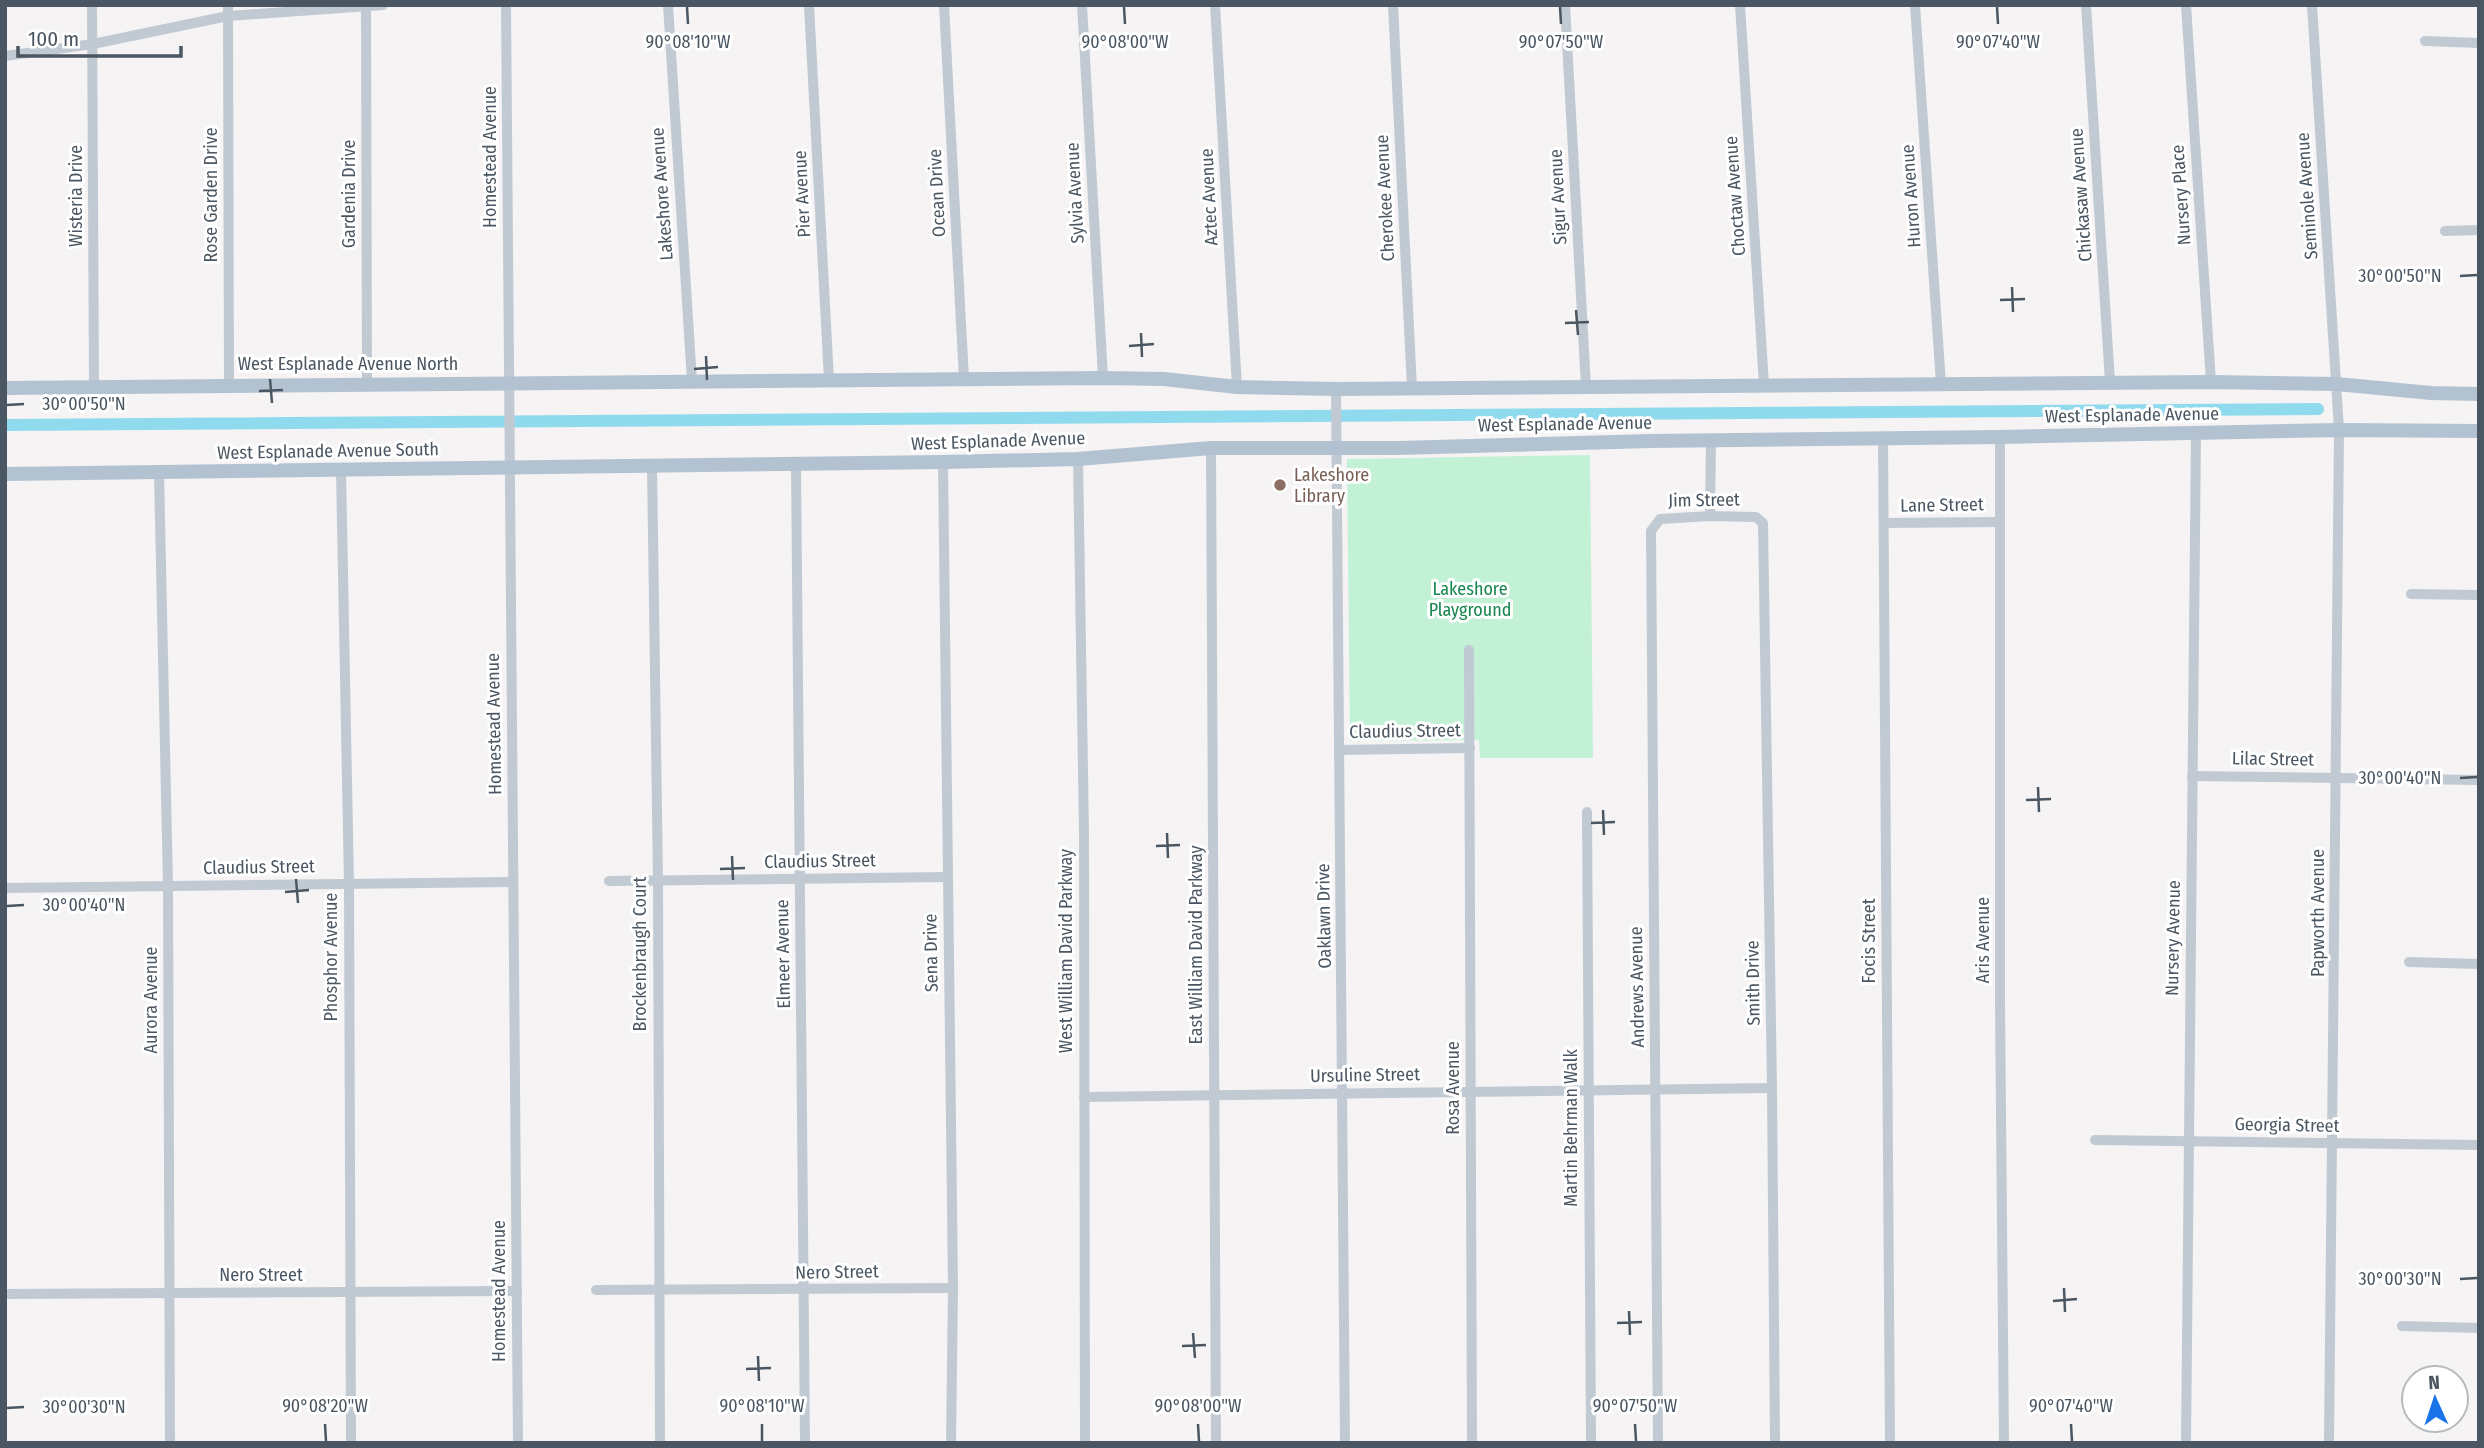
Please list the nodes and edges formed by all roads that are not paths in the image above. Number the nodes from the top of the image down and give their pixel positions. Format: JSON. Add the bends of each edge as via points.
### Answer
{"nodes":[{"id":1,"x":92,"y":5,"type":"edge"},
{"id":2,"x":383,"y":5,"type":"edge"},
{"id":3,"x":506,"y":5,"type":"edge"},
{"id":4,"x":668,"y":5,"type":"edge"},
{"id":5,"x":809,"y":5,"type":"edge"},
{"id":6,"x":944,"y":5,"type":"edge"},
{"id":7,"x":1082,"y":5,"type":"edge"},
{"id":8,"x":1216,"y":5,"type":"edge"},
{"id":9,"x":1392,"y":5,"type":"edge"},
{"id":10,"x":1564,"y":5,"type":"edge"},
{"id":11,"x":1740,"y":5,"type":"edge"},
{"id":12,"x":1915,"y":5,"type":"edge"},
{"id":13,"x":2086,"y":5,"type":"edge"},
{"id":14,"x":2186,"y":5,"type":"edge"},
{"id":15,"x":2312,"y":5,"type":"edge"},
{"id":16,"x":366,"y":6,"type":"edge"},
{"id":17,"x":228,"y":10,"type":"edge"},
{"id":18,"x":2425,"y":41,"type":"dead end"},
{"id":19,"x":2479,"y":43,"type":"edge"},
{"id":20,"x":93,"y":44,"type":"junction"},
{"id":21,"x":5,"y":56,"type":"edge"},
{"id":22,"x":2479,"y":230,"type":"edge"},
{"id":23,"x":2445,"y":231,"type":"dead end"},
{"id":24,"x":1103,"y":378,"type":"junction"},
{"id":25,"x":964,"y":379,"type":"junction"},
{"id":26,"x":829,"y":380,"type":"junction"},
{"id":27,"x":692,"y":381,"type":"junction"},
{"id":28,"x":509,"y":382,"type":"junction"},
{"id":29,"x":2110,"y":382,"type":"junction"},
{"id":30,"x":2211,"y":382,"type":"junction"},
{"id":31,"x":367,"y":384,"type":"junction"},
{"id":32,"x":1941,"y":384,"type":"junction"},
{"id":33,"x":2337,"y":384,"type":"junction"},
{"id":34,"x":229,"y":385,"type":"junction"},
{"id":35,"x":1764,"y":385,"type":"junction"},
{"id":36,"x":94,"y":386,"type":"junction"},
{"id":37,"x":1237,"y":387,"type":"junction"},
{"id":38,"x":1586,"y":387,"type":"junction"},
{"id":39,"x":5,"y":388,"type":"edge"},
{"id":40,"x":1412,"y":388,"type":"junction"},
{"id":41,"x":1336,"y":394,"type":"junction"},
{"id":42,"x":2479,"y":394,"type":"edge"},
{"id":43,"x":2339,"y":430,"type":"junction"},
{"id":44,"x":2479,"y":431,"type":"edge"},
{"id":45,"x":2196,"y":433,"type":"junction"},
{"id":46,"x":2000,"y":437,"type":"junction"},
{"id":47,"x":1883,"y":439,"type":"junction"},
{"id":48,"x":1337,"y":440,"type":"junction"},
{"id":49,"x":1711,"y":440,"type":"junction"},
{"id":50,"x":1211,"y":448,"type":"junction"},
{"id":51,"x":1077,"y":459,"type":"junction"},
{"id":52,"x":943,"y":462,"type":"junction"},
{"id":53,"x":796,"y":464,"type":"junction"},
{"id":54,"x":652,"y":466,"type":"junction"},
{"id":55,"x":509,"y":467,"type":"junction"},
{"id":56,"x":341,"y":471,"type":"junction"},
{"id":57,"x":159,"y":473,"type":"junction"},
{"id":58,"x":5,"y":474,"type":"edge"},
{"id":59,"x":1710,"y":516,"type":"junction"},
{"id":60,"x":2000,"y":522,"type":"junction"},
{"id":61,"x":1763,"y":523,"type":"joint"},
{"id":62,"x":1884,"y":523,"type":"junction"},
{"id":63,"x":1651,"y":531,"type":"joint"},
{"id":64,"x":2411,"y":594,"type":"dead end"},
{"id":65,"x":2479,"y":595,"type":"edge"},
{"id":66,"x":1469,"y":650,"type":"dead end"},
{"id":67,"x":1471,"y":748,"type":"junction"},
{"id":68,"x":1339,"y":750,"type":"junction"},
{"id":69,"x":2192,"y":776,"type":"junction"},
{"id":70,"x":2336,"y":778,"type":"junction"},
{"id":71,"x":2479,"y":780,"type":"edge"},
{"id":72,"x":1587,"y":812,"type":"dead end"},
{"id":73,"x":948,"y":877,"type":"junction"},
{"id":74,"x":800,"y":879,"type":"junction"},
{"id":75,"x":658,"y":880,"type":"junction"},
{"id":76,"x":609,"y":881,"type":"dead end"},
{"id":77,"x":513,"y":882,"type":"junction"},
{"id":78,"x":349,"y":884,"type":"junction"},
{"id":79,"x":168,"y":886,"type":"junction"},
{"id":80,"x":5,"y":888,"type":"edge"},
{"id":81,"x":2409,"y":962,"type":"dead end"},
{"id":82,"x":2479,"y":964,"type":"edge"},
{"id":83,"x":1772,"y":1088,"type":"junction"},
{"id":84,"x":1656,"y":1089,"type":"junction"},
{"id":85,"x":1470,"y":1090,"type":"junction"},
{"id":86,"x":1588,"y":1090,"type":"junction"},
{"id":87,"x":1343,"y":1093,"type":"junction"},
{"id":88,"x":1214,"y":1095,"type":"junction"},
{"id":89,"x":1084,"y":1097,"type":"junction"},
{"id":90,"x":2095,"y":1140,"type":"dead end"},
{"id":91,"x":2189,"y":1141,"type":"junction"},
{"id":92,"x":2334,"y":1143,"type":"junction"},
{"id":93,"x":2479,"y":1145,"type":"edge"},
{"id":94,"x":953,"y":1288,"type":"junction"},
{"id":95,"x":596,"y":1290,"type":"dead end"},
{"id":96,"x":658,"y":1290,"type":"junction"},
{"id":97,"x":804,"y":1290,"type":"junction"},
{"id":98,"x":517,"y":1291,"type":"junction"},
{"id":99,"x":170,"y":1293,"type":"junction"},
{"id":100,"x":350,"y":1293,"type":"junction"},
{"id":101,"x":5,"y":1294,"type":"edge"},
{"id":102,"x":2402,"y":1326,"type":"dead end"},
{"id":103,"x":2479,"y":1328,"type":"edge"},
{"id":104,"x":170,"y":1443,"type":"edge"},
{"id":105,"x":351,"y":1443,"type":"edge"},
{"id":106,"x":518,"y":1443,"type":"edge"},
{"id":107,"x":660,"y":1443,"type":"edge"},
{"id":108,"x":805,"y":1443,"type":"edge"},
{"id":109,"x":951,"y":1443,"type":"edge"},
{"id":110,"x":1085,"y":1443,"type":"edge"},
{"id":111,"x":1216,"y":1443,"type":"edge"},
{"id":112,"x":1345,"y":1443,"type":"edge"},
{"id":113,"x":1472,"y":1443,"type":"edge"},
{"id":114,"x":1591,"y":1443,"type":"edge"},
{"id":115,"x":1658,"y":1443,"type":"edge"},
{"id":116,"x":1774,"y":1443,"type":"edge"},
{"id":117,"x":1890,"y":1443,"type":"edge"},
{"id":118,"x":2004,"y":1443,"type":"edge"},
{"id":119,"x":2186,"y":1443,"type":"edge"},
{"id":120,"x":2329,"y":1443,"type":"edge"}],
"edges":[{"from":1,"to":20,"type":"street","name":"Wisteria Drive"},
{"from":2,"to":16,"type":"street"},
{"from":3,"to":28,"type":"street","name":"Homestead Avenue"},
{"from":4,"to":27,"type":"street","name":"Lakeshore Avenue"},
{"from":5,"to":26,"type":"street","name":"Pier Avenue"},
{"from":6,"to":25,"type":"street","name":"Ocean Drive"},
{"from":7,"to":24,"type":"street","name":"Sylvia Avenue"},
{"from":8,"to":37,"type":"street","name":"Aztec Avenue"},
{"from":9,"to":40,"type":"street","name":"Cherokee Avenue"},
{"from":10,"to":38,"type":"street","name":"Sigur Avenue"},
{"from":11,"to":35,"type":"street","name":"Choctaw Avenue"},
{"from":12,"to":32,"type":"street","name":"Huron Avenue"},
{"from":13,"to":29,"type":"street","name":"Chickasaw Avenue"},
{"from":14,"to":30,"type":"street","name":"Nursery Place"},
{"from":15,"to":33,"type":"street","name":"Seminole Avenue"},
{"from":16,"to":17,"type":"street"},
{"from":16,"to":31,"type":"street","name":"Gardenia Drive"},
{"from":17,"to":20,"type":"street"},
{"from":17,"to":34,"type":"street","name":"Rose Garden Drive"},
{"from":18,"to":19,"type":"street"},
{"from":20,"to":21,"type":"street"},
{"from":20,"to":36,"type":"street","name":"Wisteria Drive"},
{"from":22,"to":23,"type":"street"},
{"from":24,"to":25,"type":"main road","name":"West Esplanade Avenue"},
{"from":24,"to":37,"type":"main road","name":"West Esplanade Avenue"},
{"from":25,"to":26,"type":"main road","name":"West Esplanade Avenue"},
{"from":26,"to":27,"type":"main road","name":"West Esplanade Avenue"},
{"from":27,"to":28,"type":"main road","name":"West Esplanade Avenue North"},
{"from":28,"to":31,"type":"main road","name":"West Esplanade Avenue North"},
{"from":28,"to":55,"type":"street","name":"Homestead Avenue"},
{"from":29,"to":30,"type":"main road","name":"West Esplanade Avenue"},
{"from":29,"to":32,"type":"main road","name":"West Esplanade Avenue"},
{"from":30,"to":33,"type":"main road","name":"West Esplanade Avenue"},
{"from":31,"to":34,"type":"main road","name":"West Esplanade Avenue North"},
{"from":32,"to":35,"type":"main road","name":"West Esplanade Avenue"},
{"from":33,"to":42,"type":"main road","name":"West Esplanade Avenue"},
{"from":33,"to":43,"type":"street","name":"Papworth Avenue"},
{"from":34,"to":36,"type":"main road","name":"West Esplanade Avenue North"},
{"from":35,"to":38,"type":"main road","name":"West Esplanade Avenue"},
{"from":36,"to":39,"type":"main road","name":"West Esplanade Avenue North"},
{"from":37,"to":41,"type":"main road","name":"West Esplanade Avenue"},
{"from":38,"to":40,"type":"main road","name":"West Esplanade Avenue"},
{"from":40,"to":41,"type":"main road","name":"West Esplanade Avenue"},
{"from":41,"to":48,"type":"street","name":"Oaklawn Drive"},
{"from":43,"to":44,"type":"main road","name":"West Esplanade Avenue"},
{"from":43,"to":45,"type":"main road","name":"West Esplanade Avenue"},
{"from":43,"to":70,"type":"street","name":"Papworth Avenue"},
{"from":45,"to":46,"type":"main road","name":"West Esplanade Avenue"},
{"from":45,"to":69,"type":"street","name":"Nursery Avenue"},
{"from":46,"to":47,"type":"main road","name":"West Esplanade Avenue"},
{"from":46,"to":60,"type":"street","name":"Aris Avenue"},
{"from":47,"to":49,"type":"main road","name":"West Esplanade Avenue"},
{"from":47,"to":62,"type":"street","name":"Focis Street"},
{"from":48,"to":49,"type":"main road","name":"West Esplanade Avenue","via":[[1398,448]]},
{"from":48,"to":50,"type":"main road","name":"West Esplanade Avenue"},
{"from":48,"to":68,"type":"street","name":"Oaklawn Drive"},
{"from":49,"to":59,"type":"street"},
{"from":50,"to":51,"type":"main road","name":"West Esplanade Avenue"},
{"from":50,"to":88,"type":"street","name":"East William David Parkway"},
{"from":51,"to":52,"type":"main road","name":"West Esplanade Avenue"},
{"from":51,"to":89,"type":"street","name":"West William David Parkway"},
{"from":52,"to":53,"type":"main road","name":"West Esplanade Avenue"},
{"from":52,"to":73,"type":"street","name":"Sena Drive"},
{"from":53,"to":54,"type":"main road","name":"West Esplanade Avenue"},
{"from":53,"to":74,"type":"street","name":"Elmeer Avenue"},
{"from":54,"to":55,"type":"main road","name":"West Esplanade Avenue South"},
{"from":54,"to":75,"type":"street","name":"Brockenbraugh Court"},
{"from":55,"to":56,"type":"main road","name":"West Esplanade Avenue South"},
{"from":55,"to":77,"type":"street","name":"Homestead Avenue"},
{"from":56,"to":57,"type":"main road","name":"West Esplanade Avenue South"},
{"from":56,"to":78,"type":"street","name":"Phosphor Avenue"},
{"from":57,"to":58,"type":"main road","name":"West Esplanade Avenue South"},
{"from":57,"to":79,"type":"street","name":"Aurora Avenue"},
{"from":59,"to":61,"type":"street","name":"Jim Street","via":[[1756,517]]},
{"from":59,"to":63,"type":"street","name":"Jim Street","via":[[1660,519]]},
{"from":60,"to":62,"type":"street","name":"Lane Street"},
{"from":60,"to":118,"type":"street","name":"Aris Avenue"},
{"from":61,"to":83,"type":"street","name":"Smith Drive"},
{"from":62,"to":117,"type":"street","name":"Focis Street"},
{"from":63,"to":84,"type":"street","name":"Andrews Avenue"},
{"from":64,"to":65,"type":"street"},
{"from":66,"to":67,"type":"street","name":"Rosa Avenue"},
{"from":67,"to":68,"type":"street","name":"Claudius Street"},
{"from":67,"to":85,"type":"street","name":"Rosa Avenue"},
{"from":68,"to":87,"type":"street","name":"Oaklawn Drive"},
{"from":69,"to":70,"type":"street","name":"Lilac Street"},
{"from":69,"to":91,"type":"street","name":"Nursery Avenue"},
{"from":70,"to":71,"type":"street","name":"Lilac Street"},
{"from":70,"to":92,"type":"street","name":"Papworth Avenue"},
{"from":72,"to":86,"type":"street","name":"Martin Behrman Walk"},
{"from":73,"to":74,"type":"street","name":"Claudius Street"},
{"from":73,"to":94,"type":"street","name":"Sena Drive"},
{"from":74,"to":75,"type":"street","name":"Claudius Street"},
{"from":74,"to":97,"type":"street","name":"Elmeer Avenue"},
{"from":75,"to":76,"type":"street","name":"Claudius Street"},
{"from":75,"to":96,"type":"street","name":"Brockenbraugh Court"},
{"from":77,"to":78,"type":"street","name":"Claudius Street"},
{"from":77,"to":98,"type":"street","name":"Homestead Avenue"},
{"from":78,"to":79,"type":"street","name":"Claudius Street"},
{"from":78,"to":100,"type":"street","name":"Phosphor Avenue"},
{"from":79,"to":80,"type":"street","name":"Claudius Street"},
{"from":79,"to":99,"type":"street","name":"Aurora Avenue"},
{"from":81,"to":82,"type":"street"},
{"from":83,"to":84,"type":"street","name":"Ursuline Street"},
{"from":83,"to":116,"type":"street","name":"Smith Drive"},
{"from":84,"to":86,"type":"street","name":"Ursuline Street"},
{"from":84,"to":115,"type":"street","name":"Andrews Avenue"},
{"from":85,"to":86,"type":"street","name":"Ursuline Street"},
{"from":85,"to":87,"type":"street","name":"Ursuline Street"},
{"from":85,"to":113,"type":"street","name":"Rosa Avenue"},
{"from":86,"to":114,"type":"street","name":"Martin Behrman Walk"},
{"from":87,"to":88,"type":"street","name":"Ursuline Street"},
{"from":87,"to":112,"type":"street","name":"Oaklawn Drive"},
{"from":88,"to":89,"type":"street","name":"Ursuline Street"},
{"from":88,"to":111,"type":"street","name":"East William David Parkway"},
{"from":89,"to":110,"type":"street","name":"West William David Parkway"},
{"from":90,"to":91,"type":"street","name":"Georgia Street"},
{"from":91,"to":92,"type":"street","name":"Georgia Street"},
{"from":91,"to":119,"type":"street","name":"Nursery Avenue"},
{"from":92,"to":93,"type":"street","name":"Georgia Street"},
{"from":92,"to":120,"type":"street","name":"Papworth Avenue"},
{"from":94,"to":97,"type":"street","name":"Nero Street"},
{"from":94,"to":109,"type":"street","name":"Sena Drive"},
{"from":95,"to":96,"type":"street","name":"Nero Street"},
{"from":96,"to":97,"type":"street","name":"Nero Street"},
{"from":96,"to":107,"type":"street","name":"Brockenbraugh Court"},
{"from":97,"to":108,"type":"street","name":"Elmeer Avenue"},
{"from":98,"to":100,"type":"street","name":"Nero Street"},
{"from":98,"to":106,"type":"street","name":"Homestead Avenue"},
{"from":99,"to":100,"type":"street","name":"Nero Street"},
{"from":99,"to":101,"type":"street","name":"Nero Street"},
{"from":99,"to":104,"type":"street","name":"Aurora Avenue"},
{"from":100,"to":105,"type":"street","name":"Phosphor Avenue"},
{"from":102,"to":103,"type":"street"}]}
